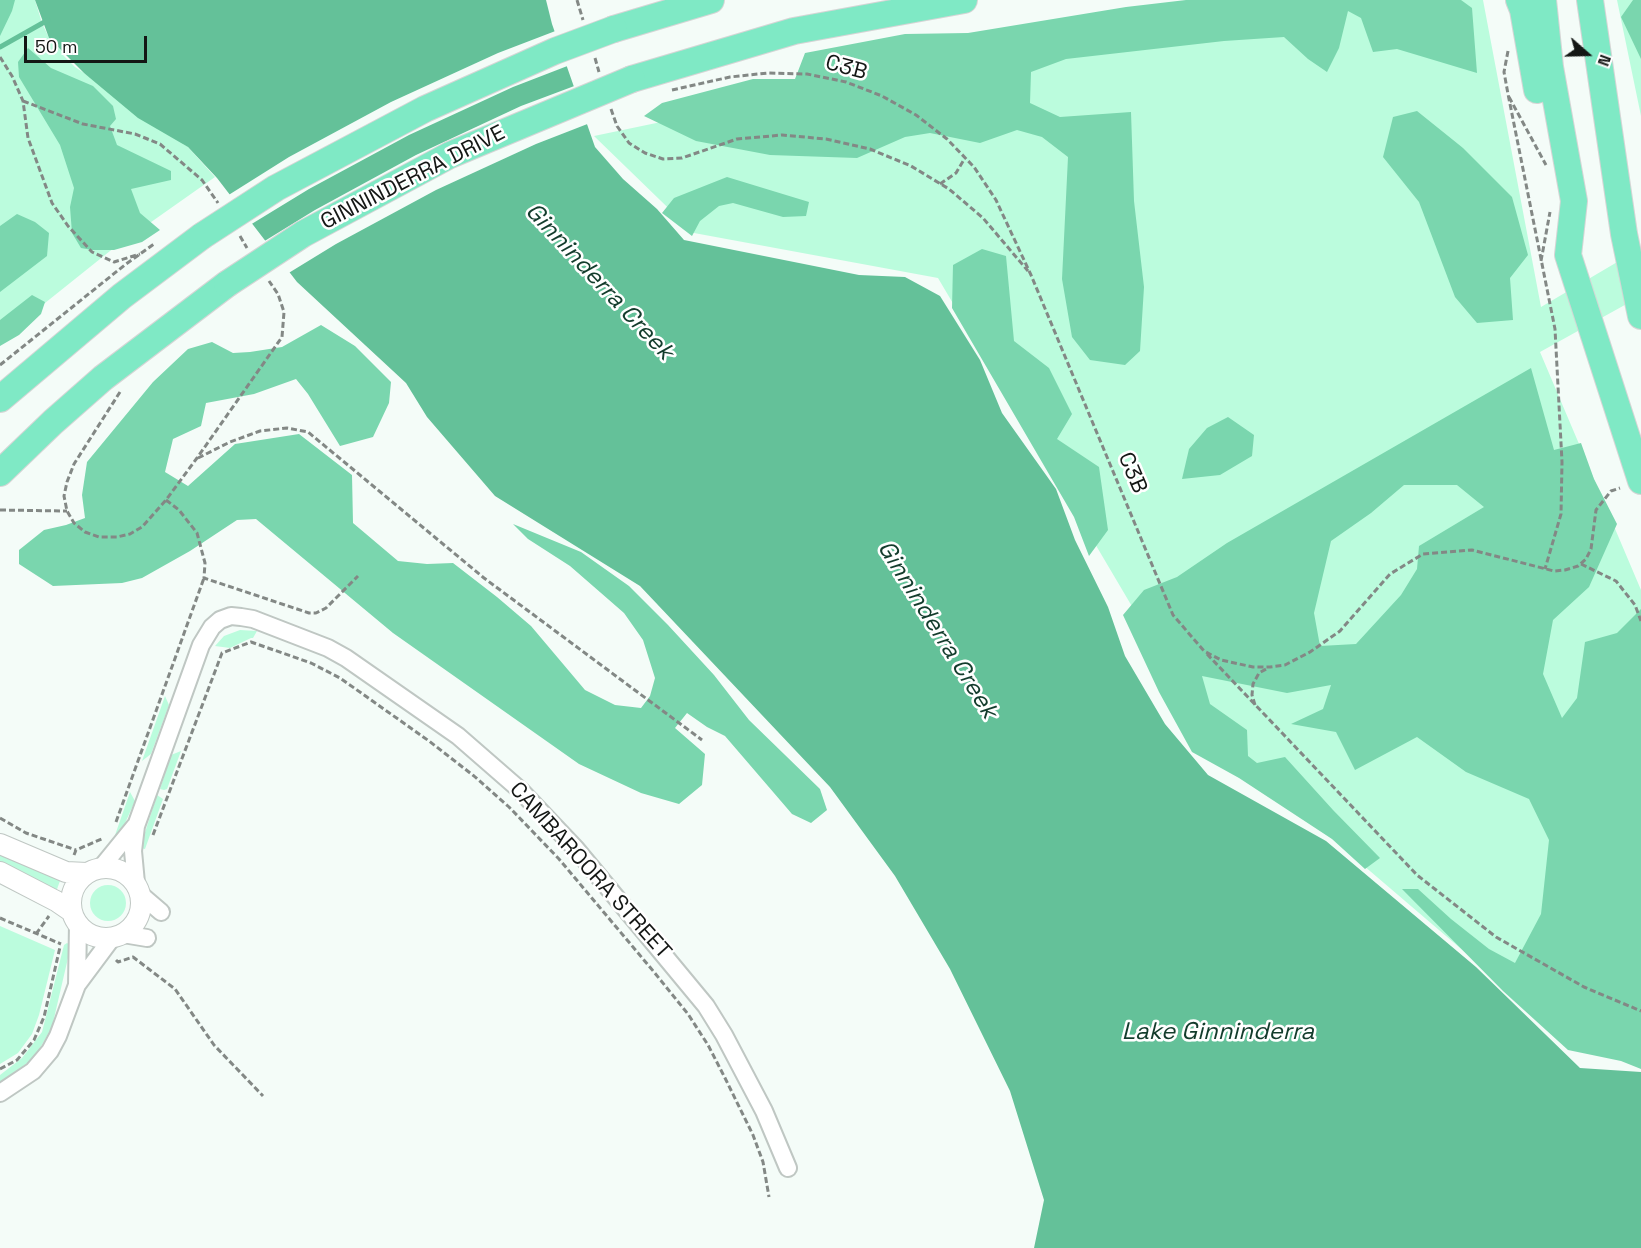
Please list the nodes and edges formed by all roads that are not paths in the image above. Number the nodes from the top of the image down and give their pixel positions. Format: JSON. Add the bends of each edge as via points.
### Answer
{"nodes":[{"id":1,"x":711,"y":0,"type":"edge"},
{"id":2,"x":964,"y":0,"type":"edge"},
{"id":3,"x":1519,"y":0,"type":"edge"},
{"id":4,"x":1543,"y":0,"type":"edge"},
{"id":5,"x":1590,"y":0,"type":"edge"},
{"id":6,"x":1568,"y":255,"type":"junction"},
{"id":7,"x":1641,"y":316,"type":"edge"},
{"id":8,"x":0,"y":399,"type":"edge"},
{"id":9,"x":0,"y":473,"type":"edge"},
{"id":10,"x":1630,"y":485,"type":"edge"},
{"id":11,"x":136,"y":826,"type":"junction"},
{"id":12,"x":0,"y":844,"type":"edge"},
{"id":13,"x":94,"y":871,"type":"junction"},
{"id":14,"x":0,"y":872,"type":"edge"},
{"id":15,"x":138,"y":889,"type":"junction"},
{"id":16,"x":161,"y":912,"type":"dead end"},
{"id":17,"x":75,"y":918,"type":"junction"},
{"id":18,"x":147,"y":938,"type":"dead end"},
{"id":19,"x":112,"y":942,"type":"junction"},
{"id":20,"x":77,"y":985,"type":"junction"},
{"id":21,"x":0,"y":1093,"type":"edge"},
{"id":22,"x":788,"y":1168,"type":"dead end"}],
"edges":[{"from":1,"to":8,"type":"main road","bridge":true,"via":[[614,29],[526,64],[425,109],[276,188],[202,236],[122,296]]},
{"from":2,"to":9,"type":"main road","name":"GINNINDERRA DRIVE","bridge":true,"via":[[794,31],[632,79],[450,154],[303,234],[227,284],[103,378]]},
{"from":3,"to":6,"type":"main road"},
{"from":4,"to":6,"type":"main road","via":[[1550,67],[1574,201]]},
{"from":5,"to":7,"type":"main road","via":[[1624,234]]},
{"from":6,"to":10,"type":"main road"},
{"from":11,"to":13,"type":"street","name":"CAMBAROORA STREET"},
{"from":11,"to":15,"type":"street","name":"CAMBAROORA STREET","via":[[133,851]]},
{"from":11,"to":22,"type":"street","name":"CAMBAROORA STREET","via":[[201,645],[212,627],[220,620],[241,616],[328,648],[458,736],[520,790],[569,841],[706,1006],[764,1111]]},
{"from":12,"to":13,"type":"street","via":[[66,873]]},
{"from":13,"to":15,"type":"street","via":[[117,869]]},
{"from":13,"to":17,"type":"street","via":[[76,884],[71,896]]},
{"from":14,"to":17,"type":"street","via":[[56,901]]},
{"from":15,"to":16,"type":"street"},
{"from":15,"to":19,"type":"street","via":[[139,917]]},
{"from":17,"to":19,"type":"street","via":[[90,935]]},
{"from":17,"to":20,"type":"street","via":[[79,944]]},
{"from":18,"to":19,"type":"street"},
{"from":19,"to":20,"type":"street"},
{"from":20,"to":21,"type":"street","via":[[50,1051],[33,1071]]}]}
